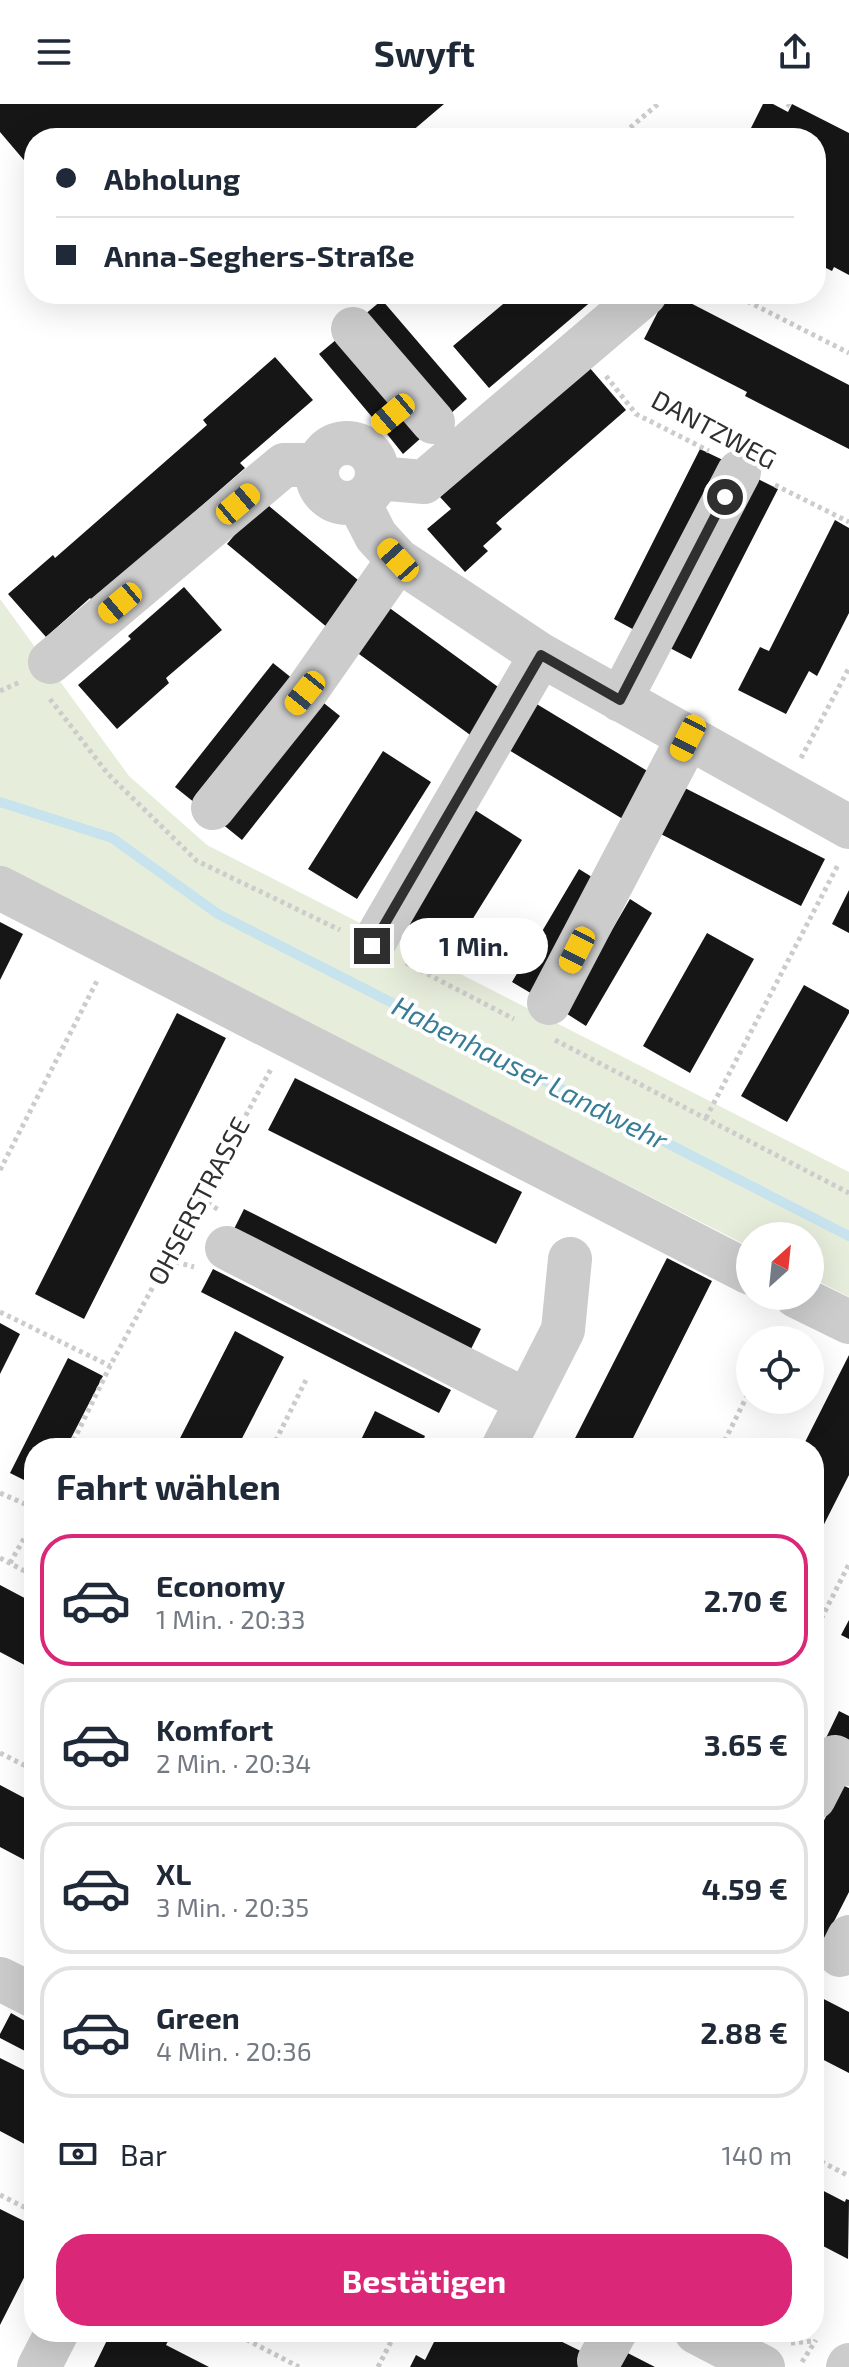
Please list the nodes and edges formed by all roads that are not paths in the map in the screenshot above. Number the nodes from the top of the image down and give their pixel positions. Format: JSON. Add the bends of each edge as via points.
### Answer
{"nodes":[{"id":1,"x":633,"y":304,"type":"edge"},
{"id":2,"x":353,"y":329,"type":"dead end"},
{"id":3,"x":741,"y":469,"type":"road end"},
{"id":4,"x":365,"y":475,"type":"junction"},
{"id":5,"x":398,"y":560,"type":"junction"},
{"id":6,"x":541,"y":655,"type":"junction"},
{"id":7,"x":46,"y":675,"type":"road end"},
{"id":8,"x":620,"y":700,"type":"junction"},
{"id":9,"x":688,"y":738,"type":"junction"},
{"id":10,"x":213,"y":808,"type":"dead end"},
{"id":11,"x":845,"y":842,"type":"edge"},
{"id":12,"x":0,"y":888,"type":"edge"},
{"id":13,"x":372,"y":946,"type":"road end"},
{"id":14,"x":542,"y":1022,"type":"road end"},
{"id":15,"x":227,"y":1248,"type":"dead end"},
{"id":16,"x":570,"y":1259,"type":"dead end"},
{"id":17,"x":736,"y":1266,"type":"edge"},
{"id":18,"x":824,"y":1310,"type":"edge"},
{"id":19,"x":849,"y":1322,"type":"edge"},
{"id":20,"x":527,"y":1401,"type":"junction"},
{"id":21,"x":508,"y":1438,"type":"edge"},
{"id":22,"x":849,"y":1764,"type":"edge"},
{"id":23,"x":824,"y":1778,"type":"edge"},
{"id":24,"x":0,"y":1979,"type":"edge"},
{"id":25,"x":24,"y":1991,"type":"edge"},
{"id":26,"x":52,"y":2342,"type":"edge"},
{"id":27,"x":715,"y":2342,"type":"edge"},
{"id":28,"x":39,"y":2367,"type":"edge"},
{"id":29,"x":763,"y":2367,"type":"edge"}],
"edges":[{"from":1,"to":4,"type":"street","via":[[424,482]]},
{"from":2,"to":4,"type":"street","via":[[422,410],[375,429]]},
{"from":3,"to":8,"type":"street"},
{"from":4,"to":5,"type":"street","via":[[376,536]]},
{"from":4,"to":7,"type":"street","via":[[349,443],[335,445],[317,465],[284,465]]},
{"from":5,"to":6,"type":"street"},
{"from":5,"to":10,"type":"street","via":[[305,693]]},
{"from":6,"to":8,"type":"street"},
{"from":6,"to":13,"type":"street"},
{"from":8,"to":9,"type":"street"},
{"from":9,"to":11,"type":"street","via":[[784,791]]},
{"from":9,"to":14,"type":"street"},
{"from":12,"to":17,"type":"street"},
{"from":15,"to":20,"type":"street"},
{"from":16,"to":20,"type":"street","via":[[563,1330]]},
{"from":18,"to":19,"type":"street"},
{"from":20,"to":21,"type":"street"},
{"from":22,"to":23,"type":"street","via":[[835,1757]]},
{"from":24,"to":25,"type":"street"},
{"from":26,"to":28,"type":"street"},
{"from":27,"to":29,"type":"street"}]}
